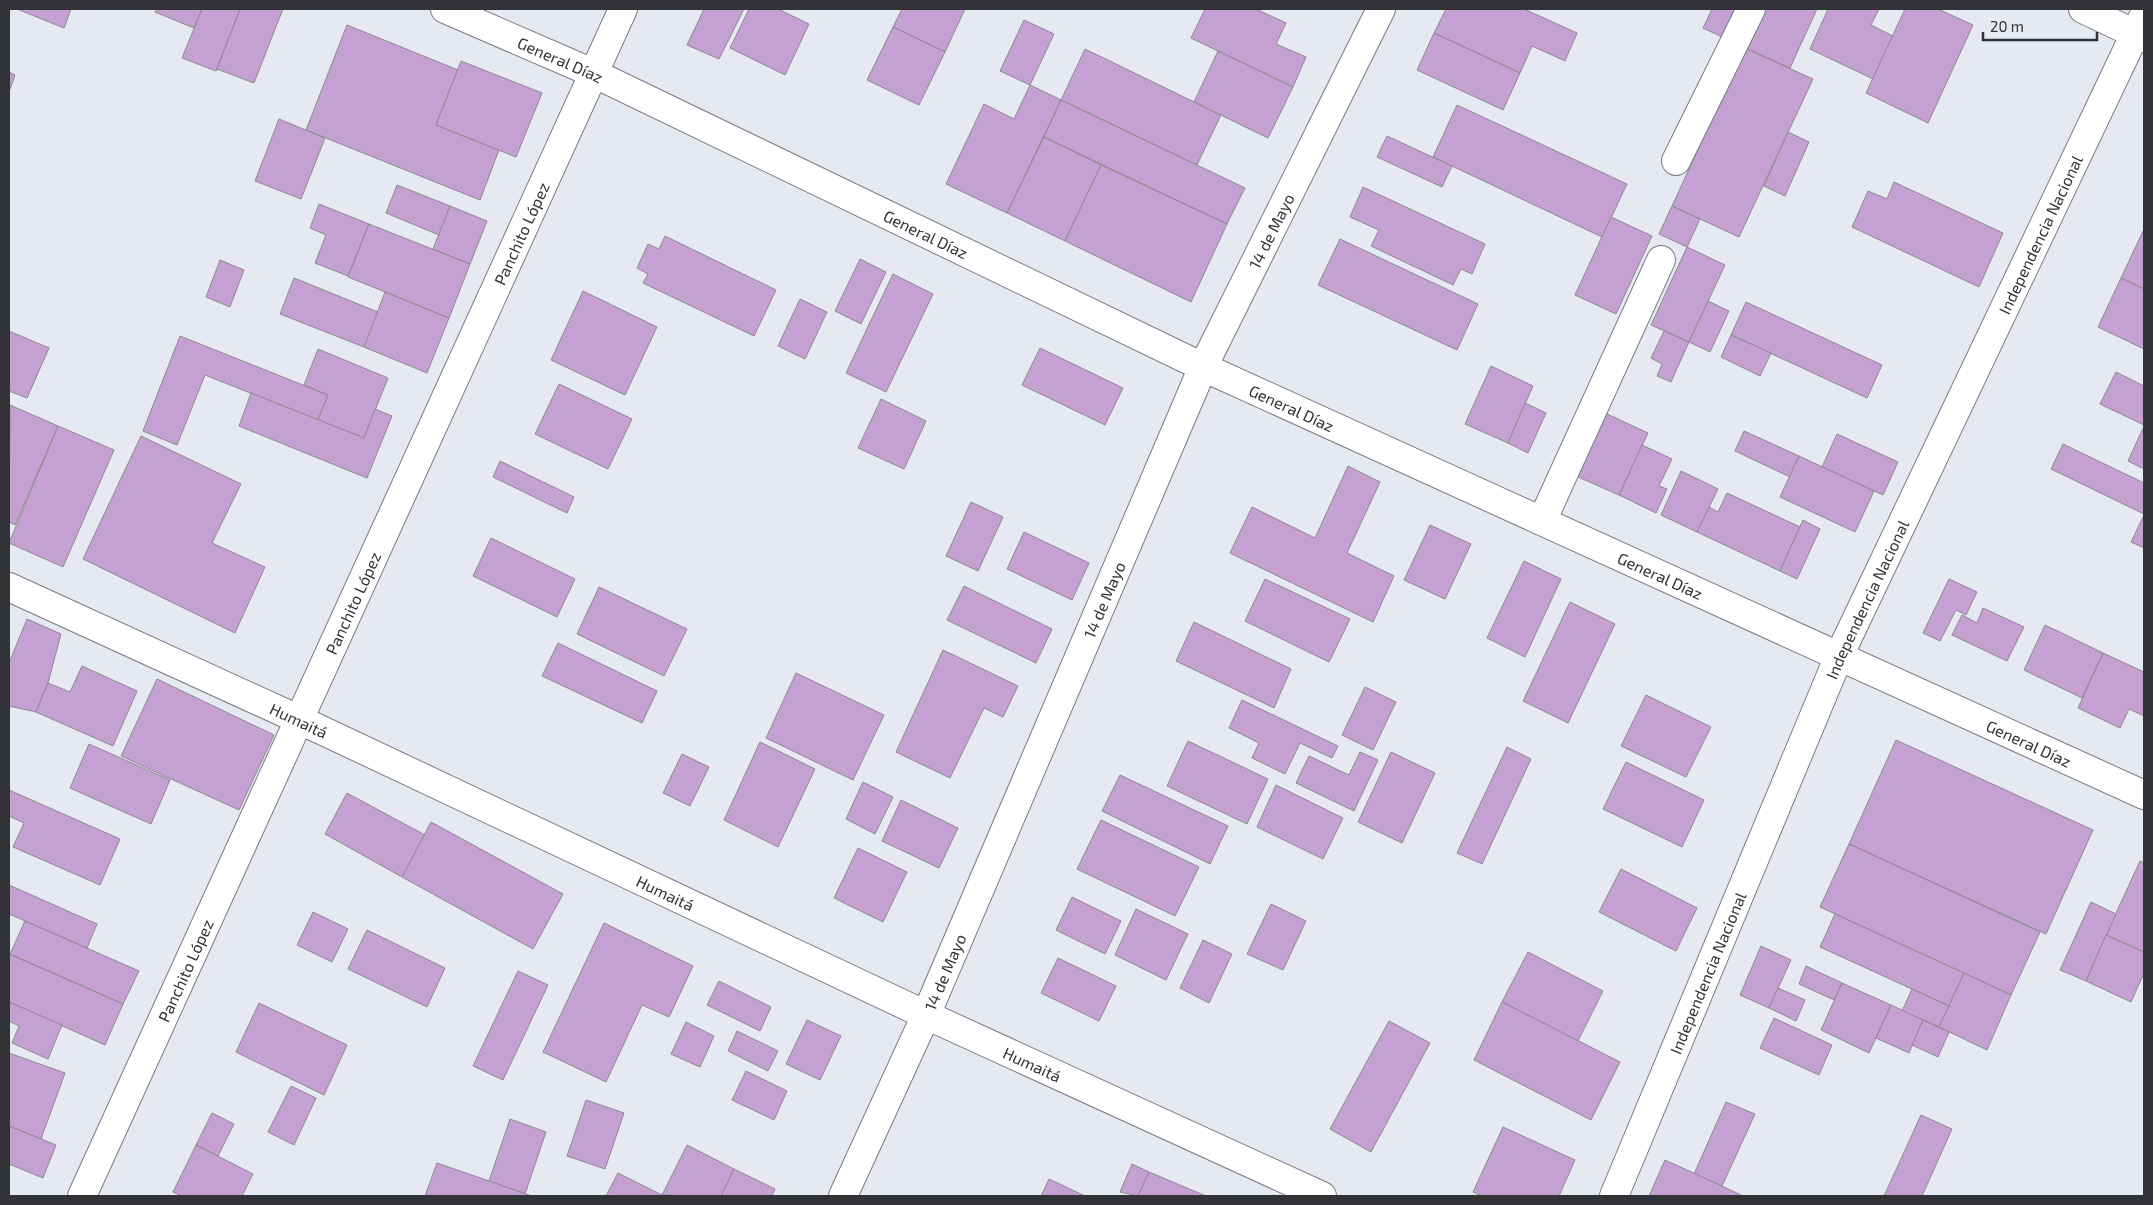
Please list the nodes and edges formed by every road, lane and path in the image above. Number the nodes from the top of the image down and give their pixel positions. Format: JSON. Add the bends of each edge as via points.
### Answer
{"nodes":[{"id":1,"x":445,"y":9,"type":"edge"},
{"id":2,"x":623,"y":9,"type":"edge"},
{"id":3,"x":1381,"y":9,"type":"edge"},
{"id":4,"x":1751,"y":9,"type":"edge"},
{"id":5,"x":2083,"y":9,"type":"edge"},
{"id":6,"x":2141,"y":29,"type":"edge"},
{"id":7,"x":593,"y":73,"type":"junction"},
{"id":8,"x":1676,"y":161,"type":"dead end"},
{"id":9,"x":1661,"y":260,"type":"dead end"},
{"id":10,"x":1203,"y":367,"type":"junction"},
{"id":11,"x":1542,"y":521,"type":"junction"},
{"id":12,"x":9,"y":587,"type":"edge"},
{"id":13,"x":1839,"y":656,"type":"junction"},
{"id":14,"x":300,"y":720,"type":"junction"},
{"id":15,"x":2144,"y":795,"type":"edge"},
{"id":16,"x":926,"y":1015,"type":"junction"},
{"id":17,"x":82,"y":1196,"type":"edge"},
{"id":18,"x":843,"y":1196,"type":"edge"},
{"id":19,"x":1322,"y":1196,"type":"edge"},
{"id":20,"x":1614,"y":1196,"type":"edge"}],
"edges":[{"from":1,"to":7,"type":"street","name":"General Díaz"},
{"from":2,"to":7,"type":"street","name":"Panchito López"},
{"from":3,"to":10,"type":"street","name":"14 de Mayo"},
{"from":4,"to":8,"type":"street"},
{"from":5,"to":6,"type":"street"},
{"from":6,"to":13,"type":"street","name":"Independencia Nacional"},
{"from":7,"to":10,"type":"street","name":"General Díaz"},
{"from":7,"to":14,"type":"street","name":"Panchito López"},
{"from":9,"to":11,"type":"street"},
{"from":10,"to":11,"type":"street","name":"General Díaz"},
{"from":10,"to":16,"type":"street","name":"14 de Mayo"},
{"from":11,"to":13,"type":"street","name":"General Díaz"},
{"from":12,"to":14,"type":"street","name":"Humaitá"},
{"from":13,"to":15,"type":"street","name":"General Díaz"},
{"from":13,"to":20,"type":"street","name":"Independencia Nacional"},
{"from":14,"to":16,"type":"street","name":"Humaitá"},
{"from":14,"to":17,"type":"street","name":"Panchito López"},
{"from":16,"to":18,"type":"street","name":"14 de Mayo"},
{"from":16,"to":19,"type":"street","name":"Humaitá"}]}
